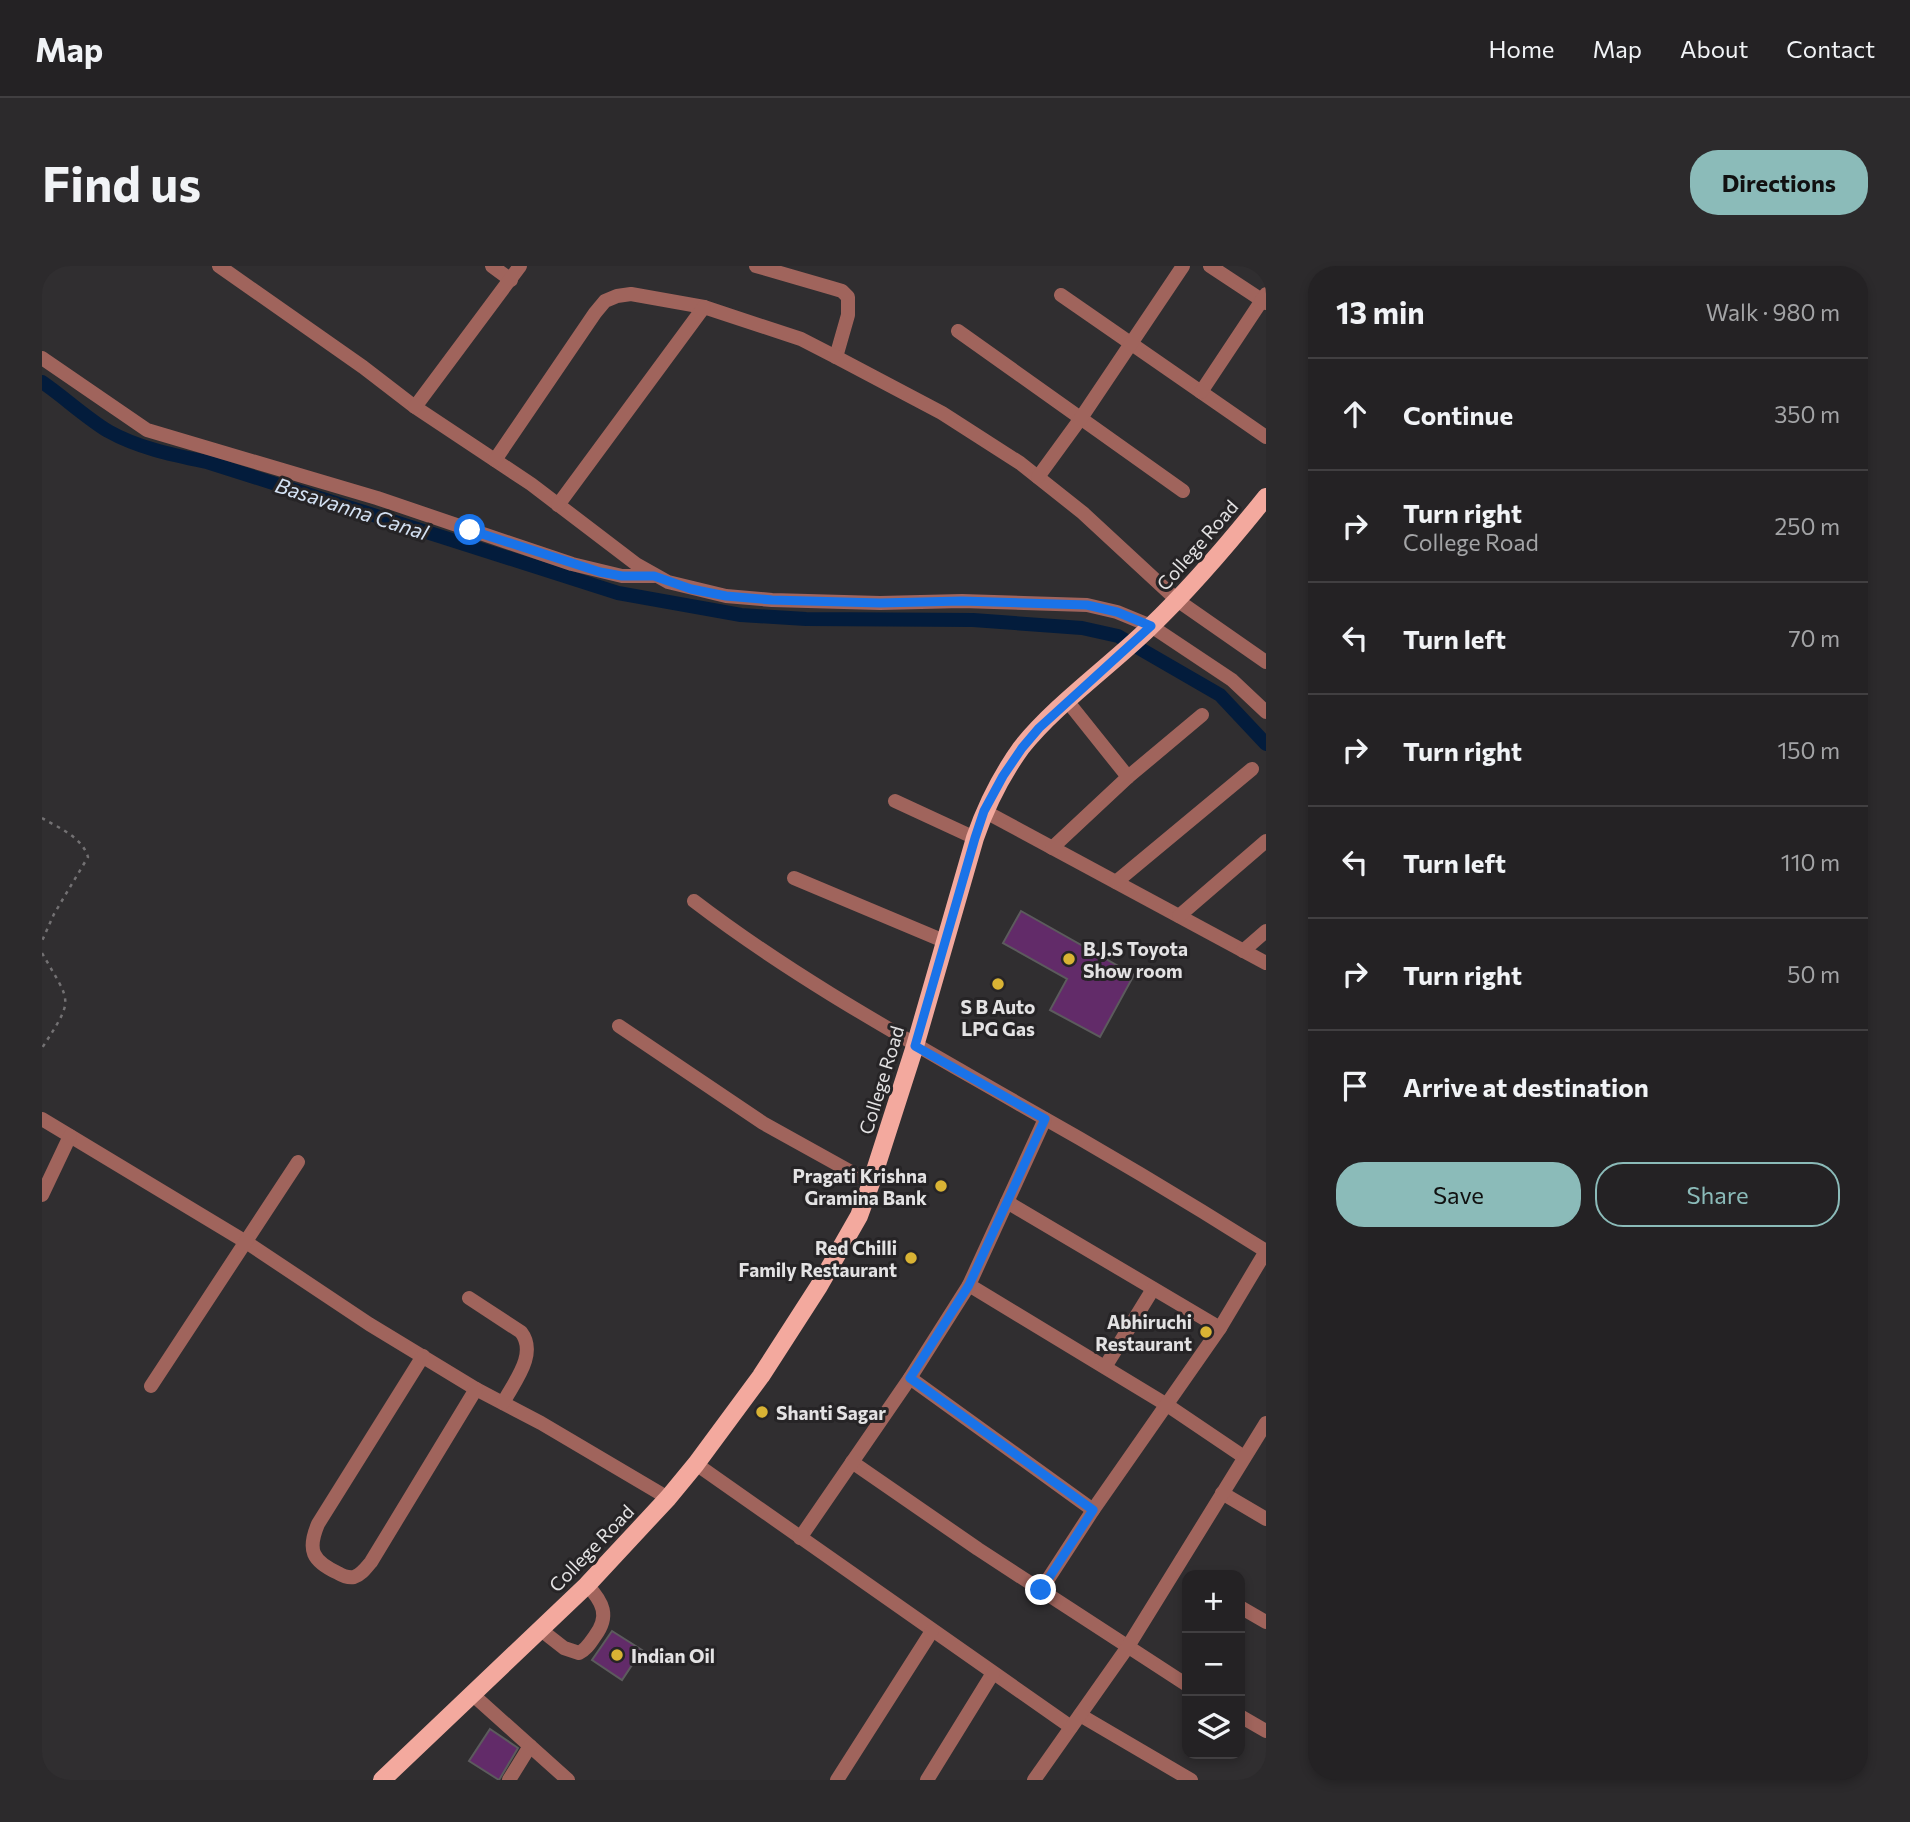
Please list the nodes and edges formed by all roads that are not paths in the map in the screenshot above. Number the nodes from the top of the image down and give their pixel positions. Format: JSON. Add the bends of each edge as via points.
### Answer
{"nodes":[{"id":1,"x":219,"y":266,"type":"edge"},
{"id":2,"x":492,"y":266,"type":"edge"},
{"id":3,"x":520,"y":266,"type":"edge"},
{"id":4,"x":756,"y":266,"type":"edge"},
{"id":5,"x":1183,"y":266,"type":"edge"},
{"id":6,"x":1210,"y":266,"type":"edge"},
{"id":7,"x":511,"y":279,"type":"junction"},
{"id":8,"x":1061,"y":295,"type":"dead end"},
{"id":9,"x":1265,"y":299,"type":"edge"},
{"id":10,"x":704,"y":307,"type":"junction"},
{"id":11,"x":958,"y":331,"type":"dead end"},
{"id":12,"x":1131,"y":343,"type":"junction"},
{"id":13,"x":836,"y":356,"type":"junction"},
{"id":14,"x":42,"y":358,"type":"edge"},
{"id":15,"x":1201,"y":392,"type":"junction"},
{"id":16,"x":415,"y":407,"type":"junction"},
{"id":17,"x":1081,"y":418,"type":"junction"},
{"id":18,"x":1266,"y":437,"type":"edge"},
{"id":19,"x":495,"y":460,"type":"junction"},
{"id":20,"x":1038,"y":477,"type":"junction"},
{"id":21,"x":1183,"y":491,"type":"dead end"},
{"id":22,"x":558,"y":505,"type":"junction"},
{"id":23,"x":1263,"y":505,"type":"edge"},
{"id":24,"x":654,"y":576,"type":"junction"},
{"id":25,"x":1177,"y":600,"type":"junction"},
{"id":26,"x":1145,"y":632,"type":"junction"},
{"id":27,"x":1266,"y":662,"type":"edge"},
{"id":28,"x":1068,"y":702,"type":"junction"},
{"id":29,"x":1266,"y":712,"type":"edge"},
{"id":30,"x":1202,"y":715,"type":"dead end"},
{"id":31,"x":1252,"y":769,"type":"dead end"},
{"id":32,"x":1128,"y":777,"type":"junction"},
{"id":33,"x":895,"y":800,"type":"dead end"},
{"id":34,"x":984,"y":811,"type":"junction"},
{"id":35,"x":975,"y":838,"type":"junction"},
{"id":36,"x":1266,"y":841,"type":"edge"},
{"id":37,"x":1052,"y":848,"type":"junction"},
{"id":38,"x":794,"y":878,"type":"dead end"},
{"id":39,"x":1116,"y":882,"type":"junction"},
{"id":40,"x":694,"y":901,"type":"dead end"},
{"id":41,"x":1179,"y":916,"type":"junction"},
{"id":42,"x":1266,"y":931,"type":"edge"},
{"id":43,"x":944,"y":941,"type":"junction"},
{"id":44,"x":1243,"y":951,"type":"junction"},
{"id":45,"x":1266,"y":963,"type":"edge"},
{"id":46,"x":619,"y":1026,"type":"dead end"},
{"id":47,"x":915,"y":1046,"type":"junction"},
{"id":48,"x":42,"y":1119,"type":"edge"},
{"id":49,"x":1045,"y":1119,"type":"junction"},
{"id":50,"x":70,"y":1136,"type":"junction"},
{"id":51,"x":298,"y":1162,"type":"dead end"},
{"id":52,"x":871,"y":1183,"type":"junction"},
{"id":53,"x":42,"y":1195,"type":"edge"},
{"id":54,"x":1007,"y":1202,"type":"junction"},
{"id":55,"x":246,"y":1242,"type":"junction"},
{"id":56,"x":1266,"y":1251,"type":"edge"},
{"id":57,"x":969,"y":1285,"type":"junction"},
{"id":58,"x":1153,"y":1289,"type":"junction"},
{"id":59,"x":469,"y":1298,"type":"dead end"},
{"id":60,"x":1220,"y":1328,"type":"junction"},
{"id":61,"x":423,"y":1356,"type":"junction"},
{"id":62,"x":1105,"y":1367,"type":"junction"},
{"id":63,"x":910,"y":1378,"type":"junction"},
{"id":64,"x":151,"y":1386,"type":"dead end"},
{"id":65,"x":476,"y":1389,"type":"junction"},
{"id":66,"x":503,"y":1403,"type":"junction"},
{"id":67,"x":1167,"y":1405,"type":"junction"},
{"id":68,"x":1266,"y":1423,"type":"edge"},
{"id":69,"x":1244,"y":1457,"type":"junction"},
{"id":70,"x":852,"y":1462,"type":"junction"},
{"id":71,"x":696,"y":1464,"type":"junction"},
{"id":72,"x":1222,"y":1493,"type":"junction"},
{"id":73,"x":668,"y":1498,"type":"junction"},
{"id":74,"x":1093,"y":1510,"type":"junction"},
{"id":75,"x":1266,"y":1519,"type":"edge"},
{"id":76,"x":800,"y":1538,"type":"junction"},
{"id":77,"x":1184,"y":1570,"type":"edge"},
{"id":78,"x":1182,"y":1573,"type":"edge"},
{"id":79,"x":587,"y":1585,"type":"junction"},
{"id":80,"x":1041,"y":1590,"type":"junction"},
{"id":81,"x":1245,"y":1610,"type":"edge"},
{"id":82,"x":1266,"y":1622,"type":"edge"},
{"id":83,"x":541,"y":1630,"type":"junction"},
{"id":84,"x":932,"y":1631,"type":"junction"},
{"id":85,"x":1127,"y":1648,"type":"junction"},
{"id":86,"x":993,"y":1673,"type":"junction"},
{"id":87,"x":1182,"y":1682,"type":"edge"},
{"id":88,"x":472,"y":1694,"type":"junction"},
{"id":89,"x":1080,"y":1715,"type":"junction"},
{"id":90,"x":1245,"y":1719,"type":"edge"},
{"id":91,"x":1071,"y":1727,"type":"junction"},
{"id":92,"x":1266,"y":1731,"type":"edge"},
{"id":93,"x":530,"y":1746,"type":"junction"},
{"id":94,"x":382,"y":1780,"type":"edge"},
{"id":95,"x":509,"y":1780,"type":"edge"},
{"id":96,"x":568,"y":1780,"type":"edge"},
{"id":97,"x":836,"y":1780,"type":"edge"},
{"id":98,"x":927,"y":1780,"type":"edge"},
{"id":99,"x":1034,"y":1780,"type":"edge"},
{"id":100,"x":1191,"y":1780,"type":"edge"}],
"edges":[{"from":1,"to":16,"type":"street"},
{"from":2,"to":7,"type":"street"},
{"from":3,"to":7,"type":"street"},
{"from":4,"to":13,"type":"street","via":[[842,291],[848,297],[848,315]]},
{"from":5,"to":12,"type":"street"},
{"from":6,"to":9,"type":"street"},
{"from":7,"to":16,"type":"street"},
{"from":8,"to":12,"type":"street"},
{"from":9,"to":15,"type":"street"},
{"from":10,"to":13,"type":"street"},
{"from":10,"to":19,"type":"street","via":[[631,294],[605,302]]},
{"from":10,"to":22,"type":"street"},
{"from":11,"to":17,"type":"street"},
{"from":12,"to":15,"type":"street"},
{"from":12,"to":17,"type":"street"},
{"from":13,"to":20,"type":"street","via":[[942,413]]},
{"from":14,"to":24,"type":"street","via":[[147,430],[377,498],[581,566],[622,576]]},
{"from":15,"to":18,"type":"street"},
{"from":16,"to":19,"type":"street"},
{"from":17,"to":20,"type":"street"},
{"from":17,"to":21,"type":"street"},
{"from":19,"to":22,"type":"street"},
{"from":20,"to":25,"type":"street"},
{"from":22,"to":24,"type":"street"},
{"from":23,"to":25,"type":"main road","name":"College Road"},
{"from":24,"to":26,"type":"street","via":[[691,589],[772,600],[1087,605],[1117,612]]},
{"from":25,"to":26,"type":"main road","name":"College Road"},
{"from":25,"to":27,"type":"street"},
{"from":26,"to":28,"type":"main road","name":"College Road"},
{"from":26,"to":29,"type":"street","via":[[1232,680]]},
{"from":28,"to":32,"type":"street"},
{"from":28,"to":34,"type":"main road","name":"College Road","via":[[1022,748]]},
{"from":30,"to":32,"type":"street"},
{"from":31,"to":39,"type":"street"},
{"from":32,"to":37,"type":"street"},
{"from":33,"to":35,"type":"street"},
{"from":34,"to":35,"type":"main road","name":"College Road"},
{"from":34,"to":37,"type":"street"},
{"from":35,"to":43,"type":"main road","name":"College Road"},
{"from":36,"to":41,"type":"street"},
{"from":37,"to":39,"type":"street"},
{"from":38,"to":43,"type":"street"},
{"from":39,"to":41,"type":"street"},
{"from":40,"to":47,"type":"street","via":[[788,968]]},
{"from":41,"to":44,"type":"street"},
{"from":42,"to":44,"type":"street"},
{"from":43,"to":47,"type":"main road","name":"College Road"},
{"from":44,"to":45,"type":"street"},
{"from":46,"to":52,"type":"street","via":[[763,1123]]},
{"from":47,"to":49,"type":"street"},
{"from":47,"to":52,"type":"main road","name":"College Road"},
{"from":48,"to":50,"type":"street"},
{"from":49,"to":54,"type":"street"},
{"from":49,"to":56,"type":"street"},
{"from":50,"to":53,"type":"street"},
{"from":50,"to":55,"type":"street"},
{"from":51,"to":55,"type":"street"},
{"from":52,"to":71,"type":"main road","name":"College Road","via":[[859,1216],[819,1286]]},
{"from":54,"to":57,"type":"street"},
{"from":54,"to":58,"type":"street"},
{"from":55,"to":61,"type":"street"},
{"from":55,"to":64,"type":"street"},
{"from":56,"to":60,"type":"street"},
{"from":57,"to":62,"type":"street"},
{"from":57,"to":63,"type":"street"},
{"from":58,"to":60,"type":"street"},
{"from":58,"to":62,"type":"street"},
{"from":59,"to":66,"type":"street","via":[[527,1340],[524,1364]]},
{"from":60,"to":67,"type":"street"},
{"from":61,"to":65,"type":"street"},
{"from":61,"to":65,"type":"street","via":[[318,1524],[312,1538],[314,1557],[328,1569],[345,1577],[362,1573]]},
{"from":62,"to":67,"type":"street"},
{"from":63,"to":70,"type":"street"},
{"from":63,"to":74,"type":"street"},
{"from":65,"to":66,"type":"street"},
{"from":66,"to":73,"type":"street"},
{"from":67,"to":69,"type":"street"},
{"from":67,"to":74,"type":"street"},
{"from":68,"to":69,"type":"street"},
{"from":69,"to":72,"type":"street"},
{"from":70,"to":76,"type":"street"},
{"from":70,"to":80,"type":"street"},
{"from":71,"to":73,"type":"main road","name":"College Road"},
{"from":71,"to":76,"type":"street"},
{"from":72,"to":75,"type":"street"},
{"from":72,"to":77,"type":"street"},
{"from":73,"to":79,"type":"main road","name":"College Road"},
{"from":74,"to":80,"type":"street"},
{"from":76,"to":84,"type":"street"},
{"from":78,"to":85,"type":"street"},
{"from":79,"to":83,"type":"main road","name":"College Road"},
{"from":79,"to":83,"type":"street","via":[[600,1599],[605,1619],[585,1650],[579,1653],[564,1648]]},
{"from":80,"to":85,"type":"street"},
{"from":81,"to":82,"type":"street"},
{"from":83,"to":88,"type":"main road","name":"College Road"},
{"from":84,"to":86,"type":"street"},
{"from":84,"to":97,"type":"street"},
{"from":85,"to":87,"type":"street"},
{"from":85,"to":89,"type":"street"},
{"from":86,"to":91,"type":"street"},
{"from":86,"to":98,"type":"street"},
{"from":88,"to":93,"type":"street"},
{"from":88,"to":94,"type":"main road","name":"College Road"},
{"from":89,"to":91,"type":"street"},
{"from":89,"to":100,"type":"street"},
{"from":90,"to":92,"type":"street"},
{"from":91,"to":99,"type":"street"},
{"from":93,"to":95,"type":"street"},
{"from":93,"to":96,"type":"street"}]}
